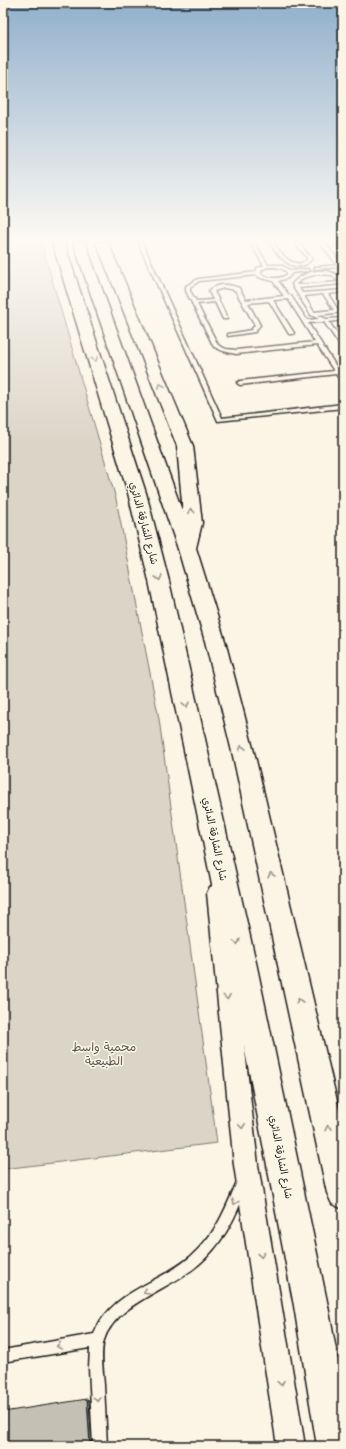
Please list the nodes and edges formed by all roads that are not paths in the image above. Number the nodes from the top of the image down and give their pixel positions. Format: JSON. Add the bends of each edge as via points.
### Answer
{"nodes":[{"id":1,"x":79,"y":310,"type":"edge"},
{"id":2,"x":103,"y":310,"type":"edge"},
{"id":3,"x":130,"y":310,"type":"edge"},
{"id":4,"x":170,"y":310,"type":"edge"},
{"id":5,"x":197,"y":310,"type":"edge"},
{"id":6,"x":220,"y":310,"type":"edge"},
{"id":7,"x":249,"y":310,"type":"edge"},
{"id":8,"x":276,"y":310,"type":"edge"},
{"id":9,"x":298,"y":310,"type":"edge"},
{"id":10,"x":310,"y":310,"type":"edge"},
{"id":11,"x":343,"y":311,"type":"edge"},
{"id":12,"x":337,"y":312,"type":"joint"},
{"id":13,"x":313,"y":314,"type":"junction"},
{"id":14,"x":224,"y":318,"type":"dead end"},
{"id":15,"x":343,"y":319,"type":"edge"},
{"id":16,"x":326,"y":321,"type":"junction"},
{"id":17,"x":305,"y":322,"type":"junction"},
{"id":18,"x":290,"y":333,"type":"dead end"},
{"id":19,"x":230,"y":334,"type":"dead end"},
{"id":20,"x":319,"y":343,"type":"junction"},
{"id":21,"x":343,"y":346,"type":"edge"},
{"id":22,"x":337,"y":372,"type":"junction"},
{"id":23,"x":343,"y":381,"type":"edge"},
{"id":24,"x":240,"y":383,"type":"dead end"},
{"id":25,"x":343,"y":406,"type":"edge"},
{"id":26,"x":187,"y":549,"type":"junction"},
{"id":27,"x":217,"y":847,"type":"junction"},
{"id":28,"x":246,"y":1164,"type":"junction"},
{"id":29,"x":343,"y":1193,"type":"edge"},
{"id":30,"x":98,"y":1340,"type":"junction"},
{"id":31,"x":3,"y":1356,"type":"edge"},
{"id":32,"x":100,"y":1446,"type":"edge"},
{"id":33,"x":291,"y":1446,"type":"edge"},
{"id":34,"x":335,"y":1446,"type":"edge"}],
"edges":[{"from":1,"to":27,"type":"highway","name":"شارع الشارقة الدائري","one_way":true,"via":[[137,493]]},
{"from":2,"to":26,"type":"highway"},
{"from":26,"to":3,"type":"highway","one_way":true,"via":[[193,523],[185,446]]},
{"from":4,"to":25,"type":"lane","via":[[220,420]]},
{"from":5,"to":20,"type":"lane","via":[[214,344],[225,350],[242,352]]},
{"from":6,"to":14,"type":"lane"},
{"from":7,"to":19,"type":"lane","via":[[258,328],[249,332]]},
{"from":8,"to":18,"type":"lane"},
{"from":9,"to":17,"type":"lane"},
{"from":10,"to":13,"type":"lane"},
{"from":11,"to":12,"type":"lane"},
{"from":12,"to":13,"type":"lane"},
{"from":13,"to":16,"type":"lane"},
{"from":15,"to":16,"type":"lane"},
{"from":16,"to":17,"type":"lane"},
{"from":16,"to":21,"type":"lane"},
{"from":17,"to":20,"type":"lane"},
{"from":20,"to":22,"type":"lane"},
{"from":22,"to":23,"type":"lane"},
{"from":22,"to":24,"type":"lane"},
{"from":29,"to":26,"type":"highway","one_way":true,"via":[[229,695]]},
{"from":27,"to":28,"type":"street","one_way":true,"via":[[219,921]]},
{"from":27,"to":34,"type":"highway","name":"شارع الشارقة الدائري","one_way":true,"via":[[309,1299]]},
{"from":28,"to":30,"type":"lane","one_way":true,"via":[[231,1212],[219,1234],[203,1253],[184,1269],[121,1307],[103,1327]]},
{"from":28,"to":33,"type":"street","one_way":true},
{"from":30,"to":31,"type":"lane","one_way":true},
{"from":30,"to":32,"type":"lane","one_way":true,"via":[[95,1355]]}]}
